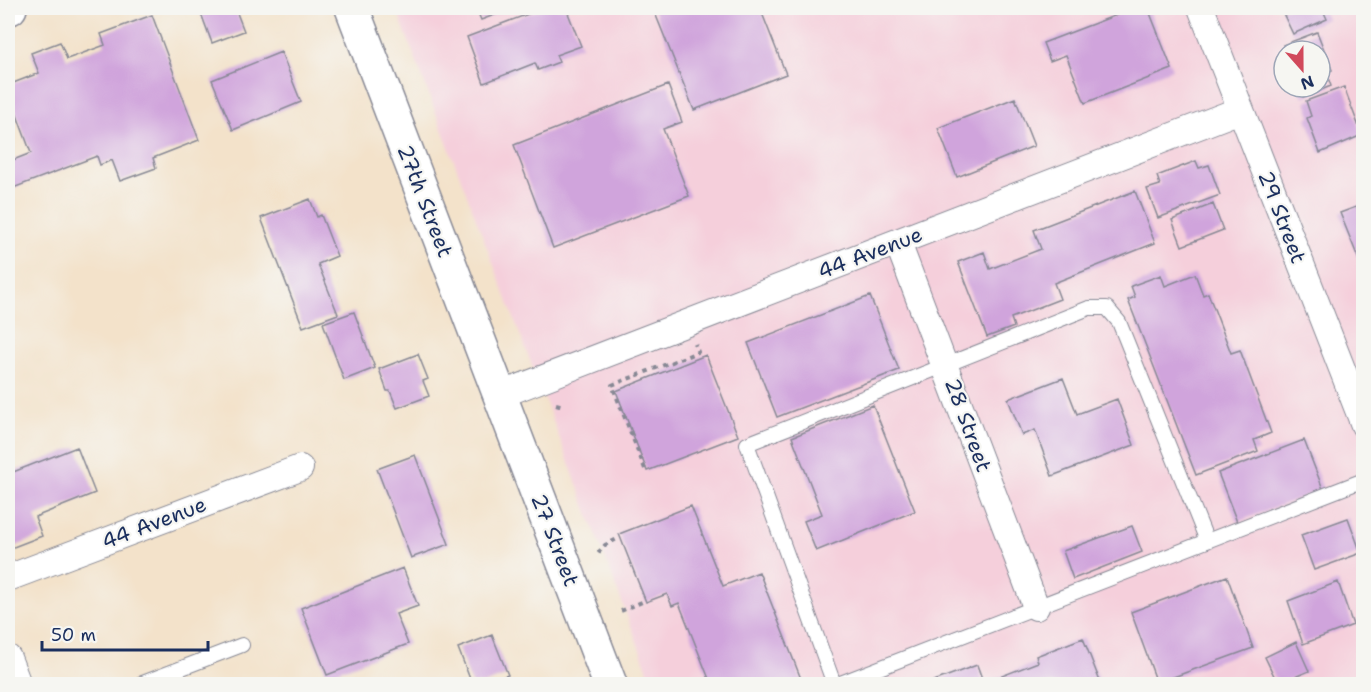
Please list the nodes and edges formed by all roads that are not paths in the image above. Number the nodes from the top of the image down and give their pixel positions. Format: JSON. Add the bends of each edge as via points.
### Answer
{"nodes":[{"id":1,"x":1201,"y":8,"type":"edge"},
{"id":2,"x":359,"y":16,"type":"edge"},
{"id":3,"x":1240,"y":110,"type":"junction"},
{"id":4,"x":898,"y":243,"type":"junction"},
{"id":5,"x":946,"y":366,"type":"junction"},
{"id":6,"x":500,"y":395,"type":"junction"},
{"id":7,"x":1364,"y":425,"type":"edge"},
{"id":8,"x":300,"y":468,"type":"dead end"},
{"id":9,"x":1364,"y":480,"type":"edge"},
{"id":10,"x":1207,"y":541,"type":"junction"},
{"id":11,"x":8,"y":578,"type":"edge"},
{"id":12,"x":1036,"y":607,"type":"junction"},
{"id":13,"x":242,"y":645,"type":"dead end"},
{"id":14,"x":8,"y":658,"type":"edge"},
{"id":15,"x":18,"y":684,"type":"edge"},
{"id":16,"x":140,"y":684,"type":"edge"},
{"id":17,"x":610,"y":684,"type":"edge"},
{"id":18,"x":836,"y":684,"type":"edge"}],
"edges":[{"from":1,"to":3,"type":"street","name":"29 Street"},
{"from":2,"to":6,"type":"main road","name":"27th Street"},
{"from":3,"to":4,"type":"street","name":"44 Avenue"},
{"from":3,"to":7,"type":"street","name":"29 Street"},
{"from":4,"to":5,"type":"street","name":"28 Street"},
{"from":4,"to":6,"type":"street","name":"44 Avenue"},
{"from":5,"to":10,"type":"lane","via":[[1089,308],[1107,309],[1119,322]]},
{"from":5,"to":12,"type":"street","name":"28 Street"},
{"from":5,"to":18,"type":"lane","via":[[747,444]]},
{"from":6,"to":17,"type":"main road","name":"27 Street"},
{"from":8,"to":11,"type":"street","name":"44 Avenue"},
{"from":9,"to":10,"type":"lane"},
{"from":10,"to":12,"type":"lane"},
{"from":12,"to":18,"type":"lane"},
{"from":13,"to":16,"type":"lane"},
{"from":14,"to":15,"type":"street"}]}
